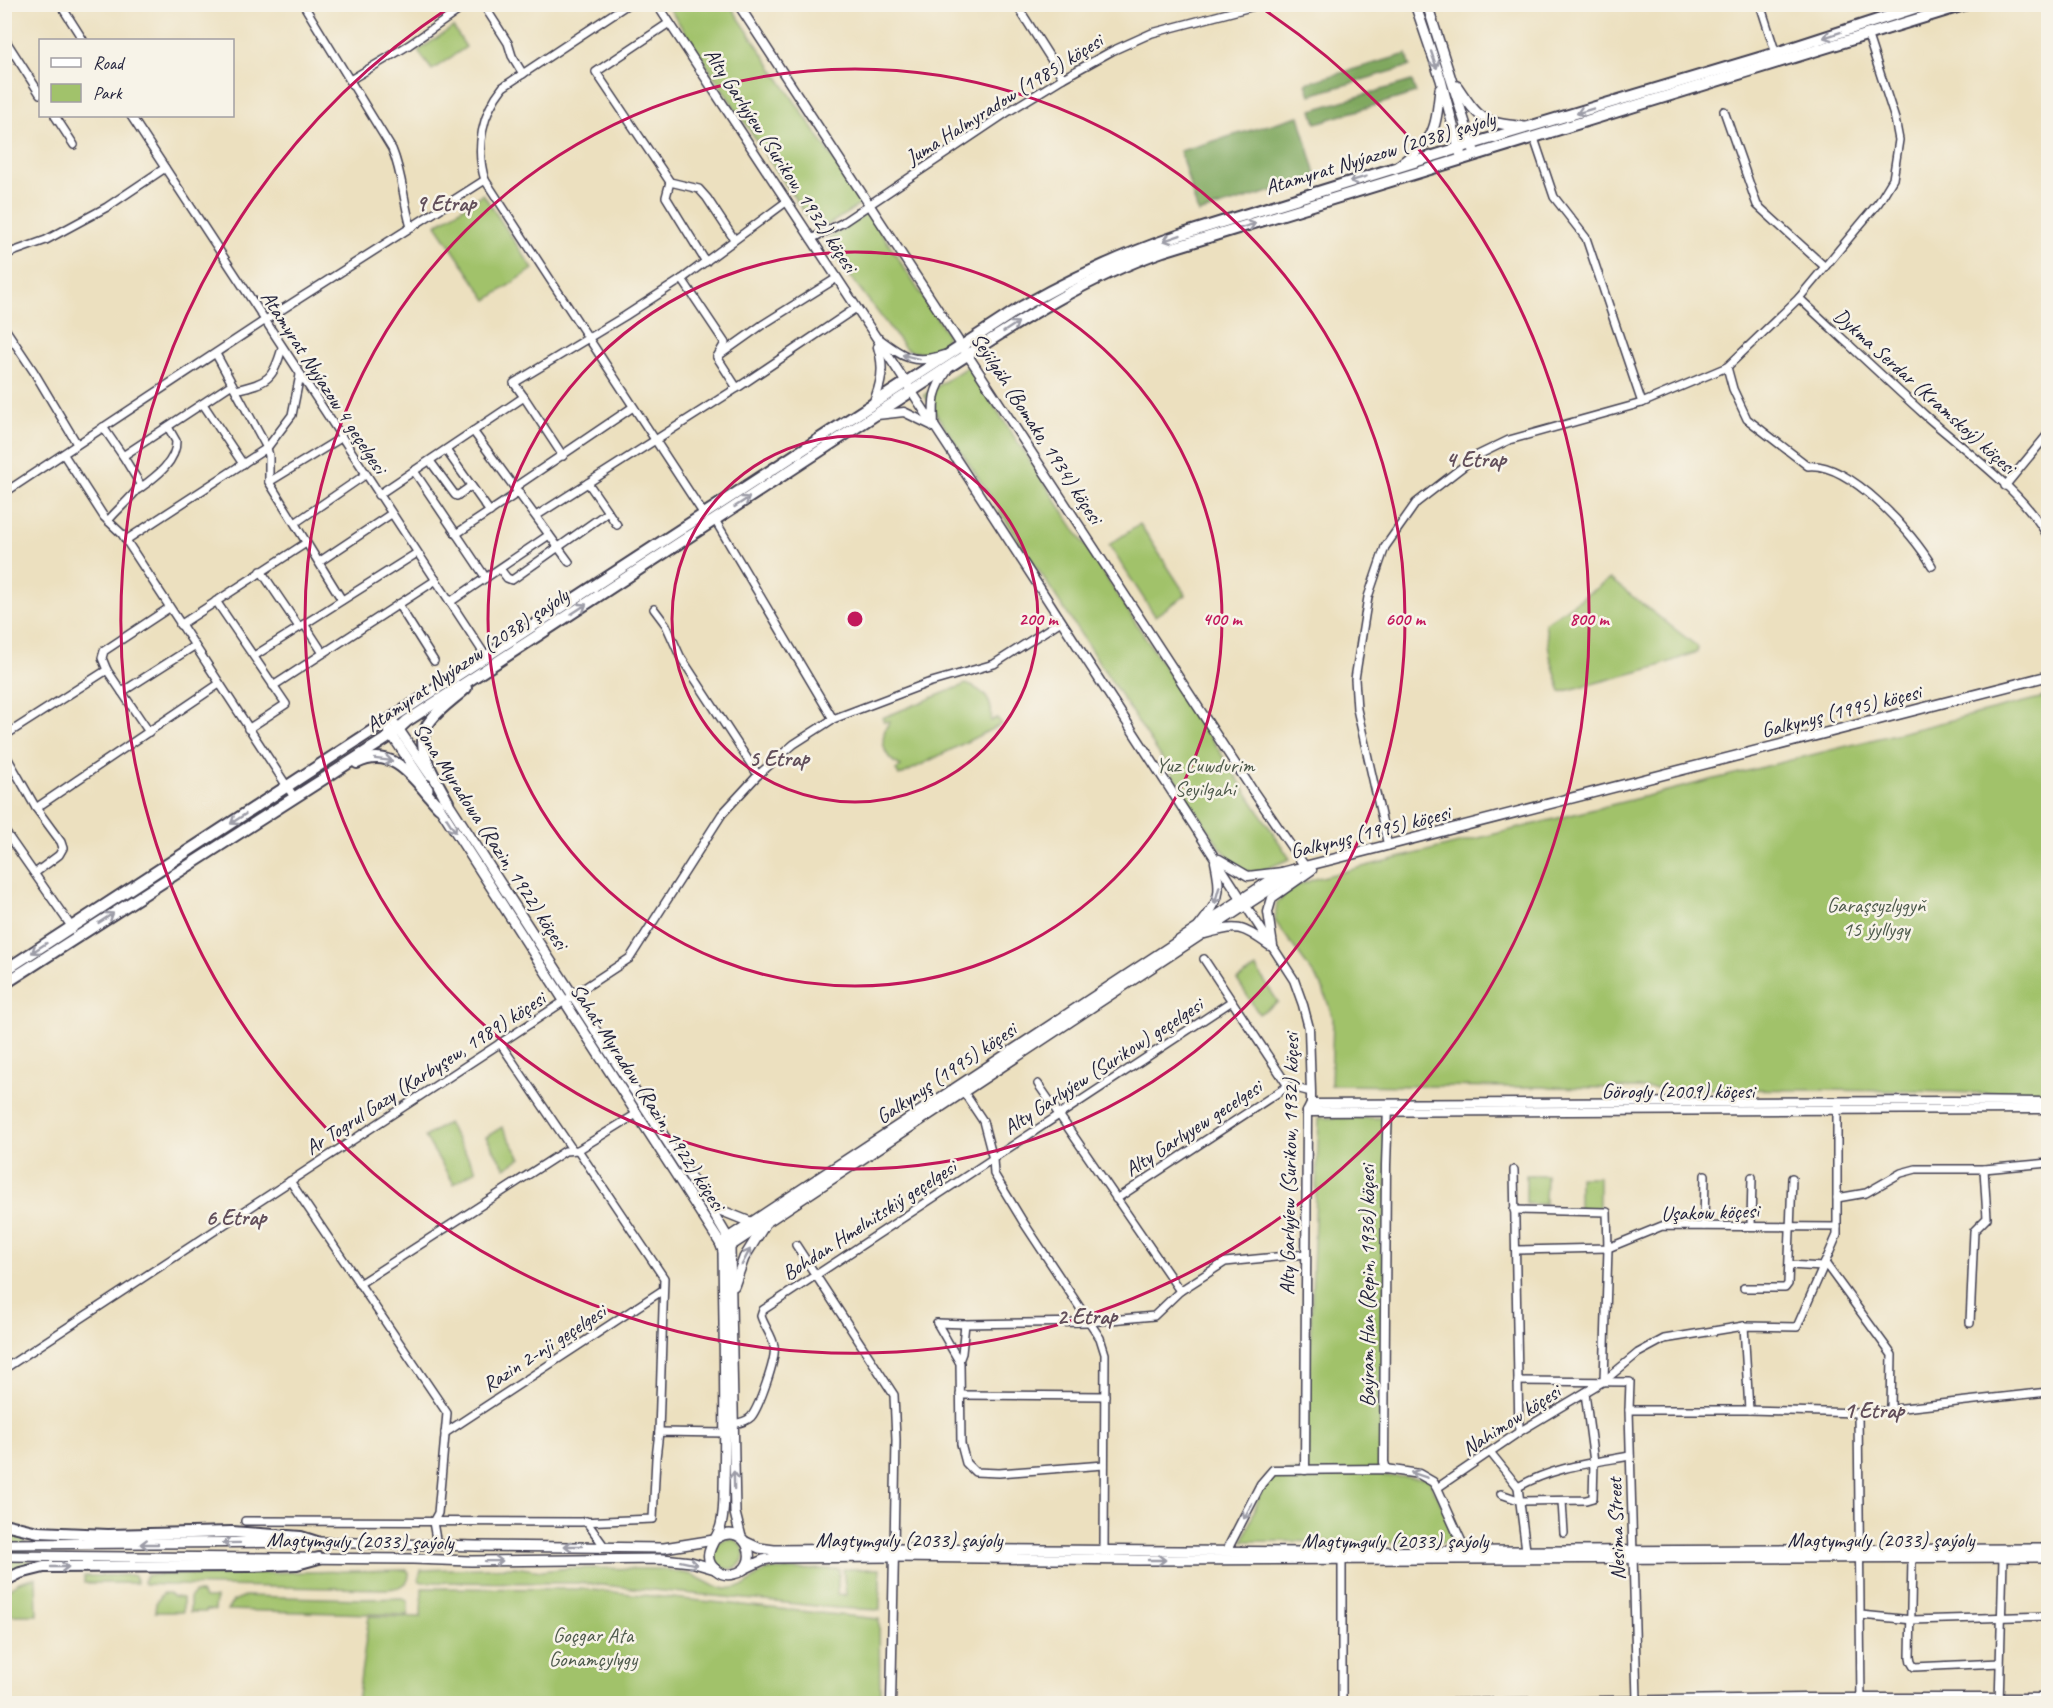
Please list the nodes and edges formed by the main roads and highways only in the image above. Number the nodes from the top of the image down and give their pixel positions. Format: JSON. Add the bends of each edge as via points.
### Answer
{"nodes":[{"id":1,"x":1415,"y":4,"type":"edge"},
{"id":2,"x":1427,"y":4,"type":"edge"},
{"id":3,"x":1928,"y":4,"type":"edge"},
{"id":4,"x":1967,"y":4,"type":"edge"},
{"id":5,"x":1866,"y":29,"type":"junction"},
{"id":6,"x":1446,"y":79,"type":"junction"},
{"id":7,"x":1532,"y":133,"type":"junction"},
{"id":8,"x":1472,"y":144,"type":"junction"},
{"id":9,"x":1460,"y":155,"type":"junction"},
{"id":10,"x":1476,"y":156,"type":"junction"},
{"id":11,"x":1395,"y":168,"type":"junction"},
{"id":12,"x":960,"y":351,"type":"junction"},
{"id":13,"x":908,"y":387,"type":"junction"},
{"id":14,"x":489,"y":661,"type":"junction"},
{"id":15,"x":2049,"y":678,"type":"edge"},
{"id":16,"x":388,"y":720,"type":"junction"},
{"id":17,"x":396,"y":732,"type":"junction"},
{"id":18,"x":294,"y":797,"type":"junction"},
{"id":19,"x":444,"y":804,"type":"junction"},
{"id":20,"x":1308,"y":869,"type":"junction"},
{"id":21,"x":1244,"y":902,"type":"junction"},
{"id":22,"x":75,"y":931,"type":"junction"},
{"id":23,"x":1197,"y":933,"type":"junction"},
{"id":24,"x":4,"y":970,"type":"edge"},
{"id":25,"x":4,"y":984,"type":"edge"},
{"id":26,"x":570,"y":998,"type":"junction"},
{"id":27,"x":710,"y":1206,"type":"junction"},
{"id":28,"x":750,"y":1222,"type":"junction"},
{"id":29,"x":766,"y":1222,"type":"junction"},
{"id":30,"x":725,"y":1245,"type":"junction"},
{"id":31,"x":732,"y":1294,"type":"junction"},
{"id":32,"x":4,"y":1524,"type":"edge"},
{"id":33,"x":716,"y":1539,"type":"junction"},
{"id":34,"x":743,"y":1540,"type":"junction"},
{"id":35,"x":318,"y":1542,"type":"junction"},
{"id":36,"x":4,"y":1544,"type":"edge"},
{"id":37,"x":2049,"y":1549,"type":"edge"},
{"id":38,"x":894,"y":1553,"type":"junction"},
{"id":39,"x":1464,"y":1554,"type":"junction"},
{"id":40,"x":1633,"y":1554,"type":"junction"},
{"id":41,"x":1860,"y":1554,"type":"junction"},
{"id":42,"x":4,"y":1556,"type":"edge"},
{"id":43,"x":2049,"y":1557,"type":"edge"},
{"id":44,"x":319,"y":1558,"type":"junction"},
{"id":45,"x":715,"y":1569,"type":"junction"},
{"id":46,"x":744,"y":1569,"type":"junction"},
{"id":47,"x":4,"y":1581,"type":"edge"}],
"edges":[{"from":1,"to":6,"type":"main road","one_way":true},
{"from":2,"to":6,"type":"main road"},
{"from":3,"to":5,"type":"main road","name":"Atamyrat Nyýazow (2038) şaýoly"},
{"from":4,"to":5,"type":"main road","name":"Atamyrat Nyýazow (2038) şaýoly"},
{"from":5,"to":7,"type":"main road","name":"Atamyrat Nyýazow (2038) şaýoly","via":[[1639,104]]},
{"from":6,"to":7,"type":"main road","via":[[1488,122]]},
{"from":6,"to":8,"type":"main road"},
{"from":6,"to":9,"type":"main road"},
{"from":6,"to":11,"type":"main road","via":[[1432,135]]},
{"from":7,"to":8,"type":"main road","name":"Atamyrat Nyýazow (2038) şaýoly"},
{"from":7,"to":10,"type":"main road","name":"Atamyrat Nyýazow (2038) şaýoly"},
{"from":8,"to":9,"type":"main road","name":"Atamyrat Nyýazow (2038) şaýoly"},
{"from":8,"to":10,"type":"main road"},
{"from":9,"to":10,"type":"main road","name":"Atamyrat Nyýazow (2038) şaýoly"},
{"from":9,"to":11,"type":"main road","name":"Atamyrat Nyýazow (2038) şaýoly"},
{"from":12,"to":9,"type":"main road","name":"Atamyrat Nyýazow (2038) şaýoly","one_way":true,"via":[[1139,260]]},
{"from":11,"to":12,"type":"main road","name":"Atamyrat Nyýazow (2038) şaýoly","one_way":true,"via":[[1118,258],[1033,300]]},
{"from":12,"to":13,"type":"main road","name":"Atamyrat Nyýazow (2038) şaýoly"},
{"from":12,"to":13,"type":"main road","name":"Atamyrat Nyýazow (2038) şaýoly","via":[[950,366]]},
{"from":13,"to":14,"type":"main road","name":"Atamyrat Nyýazow (2038) şaýoly"},
{"from":14,"to":16,"type":"main road","name":"Atamyrat Nyýazow (2038) şaýoly"},
{"from":14,"to":17,"type":"main road","name":"Atamyrat Nyýazow (2038) şaýoly"},
{"from":14,"to":19,"type":"main road","via":[[430,720],[422,735],[428,764]]},
{"from":15,"to":20,"type":"main road","name":"Galkynyş (1995) köçesi"},
{"from":15,"to":20,"type":"main road","name":"Galkynyş (1995) köçesi"},
{"from":16,"to":17,"type":"main road","name":"Sona Myradowa (Razin, 1922) köçesi"},
{"from":16,"to":22,"type":"main road","name":"Atamyrat Nyýazow (2038) şaýoly","one_way":true},
{"from":17,"to":18,"type":"main road","name":"Atamyrat Nyýazow (2038) şaýoly"},
{"from":17,"to":19,"type":"main road","name":"Sona Myradowa (Razin, 1922) köçesi"},
{"from":18,"to":19,"type":"main road","one_way":true,"via":[[366,758],[386,758],[405,768]]},
{"from":22,"to":18,"type":"main road","name":"Atamyrat Nyýazow (2038) şaýoly","one_way":true},
{"from":19,"to":26,"type":"main road","name":"Sona Myradowa (Razin, 1922) köçesi"},
{"from":20,"to":21,"type":"main road","name":"Galkynyş (1995) köçesi"},
{"from":20,"to":21,"type":"main road","name":"Galkynyş (1995) köçesi","via":[[1283,872]]},
{"from":21,"to":23,"type":"main road","name":"Galkynyş (1995) köçesi"},
{"from":22,"to":24,"type":"main road","name":"Atamyrat Nyýazow (2038) şaýoly","one_way":true},
{"from":22,"to":25,"type":"main road","name":"Atamyrat Nyýazow (2038) şaýoly"},
{"from":23,"to":28,"type":"main road","name":"Galkynyş (1995) köçesi"},
{"from":23,"to":29,"type":"main road","name":"Galkynyş (1995) köçesi"},
{"from":26,"to":27,"type":"main road","name":"Sona Myradowa (Razin, 1922) köçesi"},
{"from":26,"to":30,"type":"main road","name":"Sahat Myradow (Razin, 1922) köçesi","via":[[638,1113]]},
{"from":27,"to":28,"type":"main road"},
{"from":27,"to":30,"type":"main road","name":"Sona Myradowa (Razin, 1922) köçesi"},
{"from":28,"to":30,"type":"main road","name":"Galkynyş (1995) köçesi"},
{"from":29,"to":30,"type":"main road","name":"Galkynyş (1995) köçesi"},
{"from":31,"to":29,"type":"main road","one_way":true,"via":[[744,1258]]},
{"from":30,"to":31,"type":"main road","name":"Sahat Myradow (Razin, 1922) köçesi"},
{"from":30,"to":33,"type":"main road","via":[[723,1511]]},
{"from":34,"to":31,"type":"main road","name":"Sahat Myradow (Razin, 1922) köçesi","one_way":true,"via":[[735,1513]]},
{"from":32,"to":35,"type":"main road","via":[[38,1532],[232,1532],[301,1537]]},
{"from":33,"to":34,"type":"main road","via":[[727,1534]]},
{"from":33,"to":35,"type":"main road","name":"Magtymguly (2033) şaýoly","one_way":true,"via":[[664,1548]]},
{"from":33,"to":45,"type":"main road","via":[[709,1556]]},
{"from":34,"to":38,"type":"main road","name":"Magtymguly (2033) şaýoly","via":[[774,1551]]},
{"from":34,"to":46,"type":"main road","via":[[750,1556]]},
{"from":35,"to":36,"type":"main road","name":"Magtymguly (2033) şaýoly","one_way":true},
{"from":37,"to":41,"type":"main road","name":"Magtymguly (2033) şaýoly"},
{"from":38,"to":39,"type":"main road","name":"Magtymguly (2033) şaýoly","via":[[1227,1550]]},
{"from":38,"to":39,"type":"main road","name":"Magtymguly (2033) şaýoly","one_way":true,"via":[[1139,1560]]},
{"from":38,"to":46,"type":"main road","name":"Magtymguly (2033) şaýoly","via":[[774,1558]]},
{"from":39,"to":40,"type":"main road","name":"Magtymguly (2033) şaýoly"},
{"from":39,"to":40,"type":"main road","name":"Magtymguly (2033) şaýoly","via":[[1526,1550]]},
{"from":40,"to":41,"type":"main road","name":"Magtymguly (2033) şaýoly"},
{"from":41,"to":43,"type":"main road","name":"Magtymguly (2033) şaýoly","via":[[1912,1558]]},
{"from":42,"to":44,"type":"main road","name":"Magtymguly (2033) şaýoly"},
{"from":44,"to":45,"type":"main road","name":"Magtymguly (2033) şaýoly","one_way":true,"via":[[663,1559]]},
{"from":47,"to":44,"type":"main road","one_way":true,"via":[[44,1567],[249,1566],[297,1564]]},
{"from":45,"to":46,"type":"main road","via":[[731,1575]]}]}
